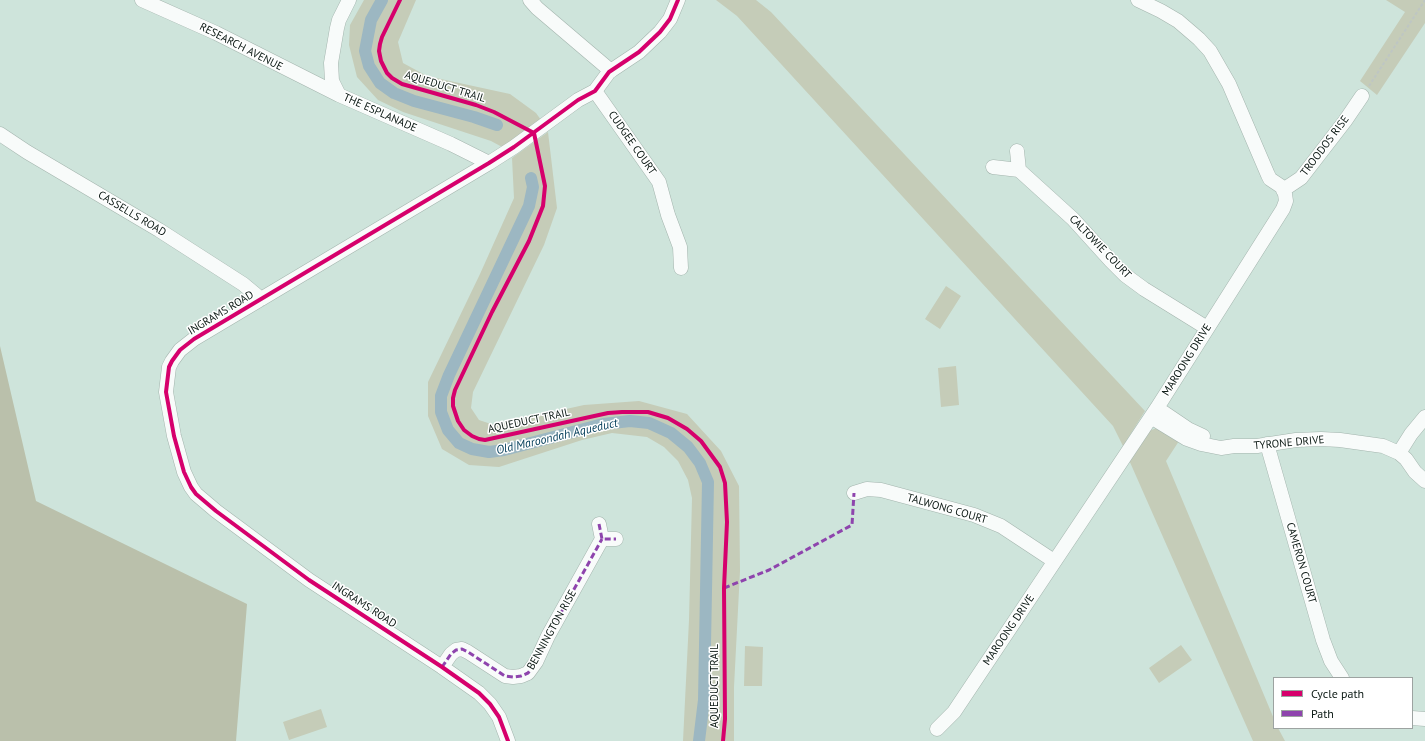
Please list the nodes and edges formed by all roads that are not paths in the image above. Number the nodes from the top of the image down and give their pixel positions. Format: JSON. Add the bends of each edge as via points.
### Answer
{"nodes":[{"id":1,"x":142,"y":0,"type":"edge"},
{"id":2,"x":349,"y":0,"type":"edge"},
{"id":3,"x":530,"y":0,"type":"edge"},
{"id":4,"x":678,"y":0,"type":"edge"},
{"id":5,"x":1138,"y":0,"type":"edge"},
{"id":6,"x":611,"y":71,"type":"junction"},
{"id":7,"x":595,"y":91,"type":"junction"},
{"id":8,"x":1364,"y":94,"type":"road end"},
{"id":9,"x":339,"y":95,"type":"junction"},
{"id":10,"x":0,"y":134,"type":"edge"},
{"id":11,"x":1018,"y":151,"type":"dead end"},
{"id":12,"x":489,"y":164,"type":"junction"},
{"id":13,"x":993,"y":167,"type":"dead end"},
{"id":14,"x":1019,"y":170,"type":"junction"},
{"id":15,"x":1283,"y":190,"type":"junction"},
{"id":16,"x":681,"y":268,"type":"dead end"},
{"id":17,"x":262,"y":299,"type":"junction"},
{"id":18,"x":1207,"y":328,"type":"junction"},
{"id":19,"x":1154,"y":412,"type":"junction"},
{"id":20,"x":1422,"y":423,"type":"edge"},
{"id":21,"x":1267,"y":444,"type":"junction"},
{"id":22,"x":1399,"y":453,"type":"junction"},
{"id":23,"x":1425,"y":481,"type":"edge"},
{"id":24,"x":854,"y":493,"type":"dead end"},
{"id":25,"x":599,"y":524,"type":"dead end"},
{"id":26,"x":1054,"y":561,"type":"junction"},
{"id":27,"x":442,"y":667,"type":"junction"},
{"id":28,"x":1341,"y":677,"type":"edge"},
{"id":29,"x":1413,"y":718,"type":"edge"},
{"id":30,"x":1425,"y":719,"type":"edge"},
{"id":31,"x":937,"y":729,"type":"dead end"},
{"id":32,"x":508,"y":741,"type":"edge"}],
"edges":[{"from":1,"to":9,"type":"street","name":"RESEARCH AVENUE","via":[[216,33]]},
{"from":2,"to":9,"type":"street","name":"THE ESPLANADE","via":[[339,20],[331,63],[332,81]]},
{"from":3,"to":6,"type":"street"},
{"from":4,"to":6,"type":"street","name":"INGRAMS ROAD","via":[[670,19],[660,32],[639,52]]},
{"from":5,"to":15,"type":"street","via":[[1178,21],[1196,35],[1210,51],[1229,84],[1268,175]]},
{"from":6,"to":7,"type":"street","name":"INGRAMS ROAD"},
{"from":7,"to":12,"type":"street","name":"INGRAMS ROAD","via":[[578,100]]},
{"from":7,"to":16,"type":"street","name":"CUDGEE COURT","via":[[659,182],[680,248]]},
{"from":8,"to":15,"type":"street","name":"TROODOS RISE","via":[[1300,178]]},
{"from":9,"to":12,"type":"street","name":"THE ESPLANADE","via":[[451,144]]},
{"from":10,"to":17,"type":"street","name":"CASSELLS ROAD","via":[[159,230]]},
{"from":11,"to":14,"type":"street"},
{"from":12,"to":17,"type":"street","name":"INGRAMS ROAD"},
{"from":13,"to":14,"type":"street"},
{"from":14,"to":18,"type":"street","name":"CALTOWIE COURT","via":[[1073,219],[1125,275]]},
{"from":15,"to":18,"type":"street","name":"MAROONG DRIVE","via":[[1286,201],[1283,209]]},
{"from":17,"to":27,"type":"street","name":"INGRAMS ROAD","via":[[186,345],[176,355],[169,368],[166,392],[170,418],[187,479],[196,494],[208,505],[299,573]]},
{"from":18,"to":19,"type":"street","name":"MAROONG DRIVE"},
{"from":19,"to":21,"type":"street","name":"TYRONE DRIVE","via":[[1194,432],[1234,446]]},
{"from":19,"to":26,"type":"street","name":"MAROONG DRIVE"},
{"from":20,"to":22,"type":"street","via":[[1411,434]]},
{"from":21,"to":22,"type":"street","name":"TYRONE DRIVE","via":[[1331,439],[1383,446]]},
{"from":21,"to":28,"type":"street","name":"CAMERON COURT","via":[[1323,640],[1331,661]]},
{"from":22,"to":23,"type":"street","name":"TYRONE DRIVE"},
{"from":24,"to":26,"type":"street","name":"TALWONG COURT","via":[[867,489],[881,490],[974,515],[1001,526]]},
{"from":25,"to":27,"type":"street","name":"BENNINGTON RISE","via":[[609,539],[548,636],[528,673],[521,676],[505,676],[462,650],[456,650],[451,654]]},
{"from":26,"to":31,"type":"street","name":"MAROONG DRIVE","via":[[954,712]]},
{"from":27,"to":32,"type":"street","name":"INGRAMS ROAD","via":[[473,688],[490,704],[502,724]]},
{"from":29,"to":30,"type":"street"}]}
